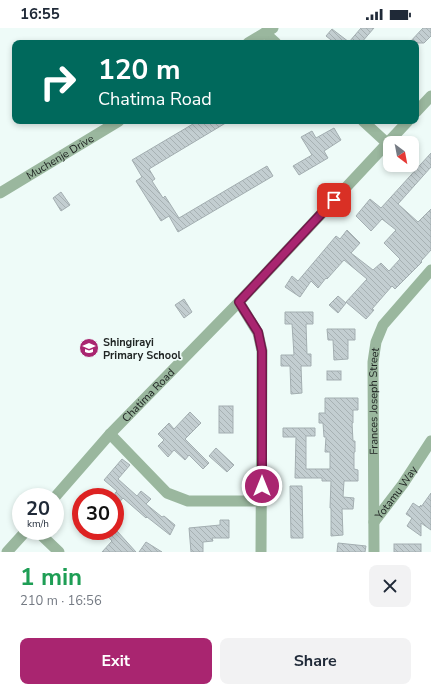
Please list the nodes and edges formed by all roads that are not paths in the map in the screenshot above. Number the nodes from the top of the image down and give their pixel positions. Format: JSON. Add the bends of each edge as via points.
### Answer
{"nodes":[{"id":1,"x":269,"y":30,"type":"edge"},
{"id":2,"x":253,"y":40,"type":"edge"},
{"id":3,"x":274,"y":40,"type":"edge"},
{"id":4,"x":431,"y":96,"type":"edge"},
{"id":5,"x":419,"y":109,"type":"edge"},
{"id":6,"x":114,"y":124,"type":"edge"},
{"id":7,"x":366,"y":124,"type":"edge"},
{"id":8,"x":405,"y":124,"type":"edge"},
{"id":9,"x":395,"y":136,"type":"edge"},
{"id":10,"x":383,"y":139,"type":"edge"},
{"id":11,"x":383,"y":149,"type":"edge"},
{"id":12,"x":0,"y":193,"type":"edge"},
{"id":13,"x":431,"y":270,"type":"edge"},
{"id":14,"x":239,"y":302,"type":"junction"},
{"id":15,"x":110,"y":434,"type":"junction"},
{"id":16,"x":431,"y":441,"type":"edge"},
{"id":17,"x":63,"y":488,"type":"edge"},
{"id":18,"x":262,"y":501,"type":"junction"},
{"id":19,"x":374,"y":522,"type":"junction"},
{"id":20,"x":18,"y":540,"type":"edge"},
{"id":21,"x":46,"y":540,"type":"edge"},
{"id":22,"x":7,"y":552,"type":"edge"},
{"id":23,"x":59,"y":552,"type":"edge"},
{"id":24,"x":261,"y":552,"type":"edge"},
{"id":25,"x":374,"y":552,"type":"edge"}],
"edges":[{"from":1,"to":2,"type":"street"},
{"from":1,"to":3,"type":"street"},
{"from":4,"to":5,"type":"street"},
{"from":6,"to":12,"type":"street","name":"Muchenje Drive"},
{"from":7,"to":10,"type":"street"},
{"from":8,"to":9,"type":"street","name":"Chatima Road"},
{"from":11,"to":14,"type":"street","name":"Chatima Road"},
{"from":13,"to":19,"type":"street","name":"Frances Joseph Street","via":[[383,325],[376,342],[373,362]]},
{"from":14,"to":15,"type":"street","name":"Chatima Road"},
{"from":14,"to":18,"type":"street","via":[[258,332],[262,351]]},
{"from":15,"to":17,"type":"street","name":"Chatima Road"},
{"from":15,"to":18,"type":"street","via":[[167,493],[188,501]]},
{"from":16,"to":19,"type":"street","name":"Yotamu Way"},
{"from":18,"to":24,"type":"street"},
{"from":19,"to":25,"type":"street","name":"Frances Joseph Street"},
{"from":20,"to":22,"type":"street"},
{"from":21,"to":23,"type":"street"}]}
